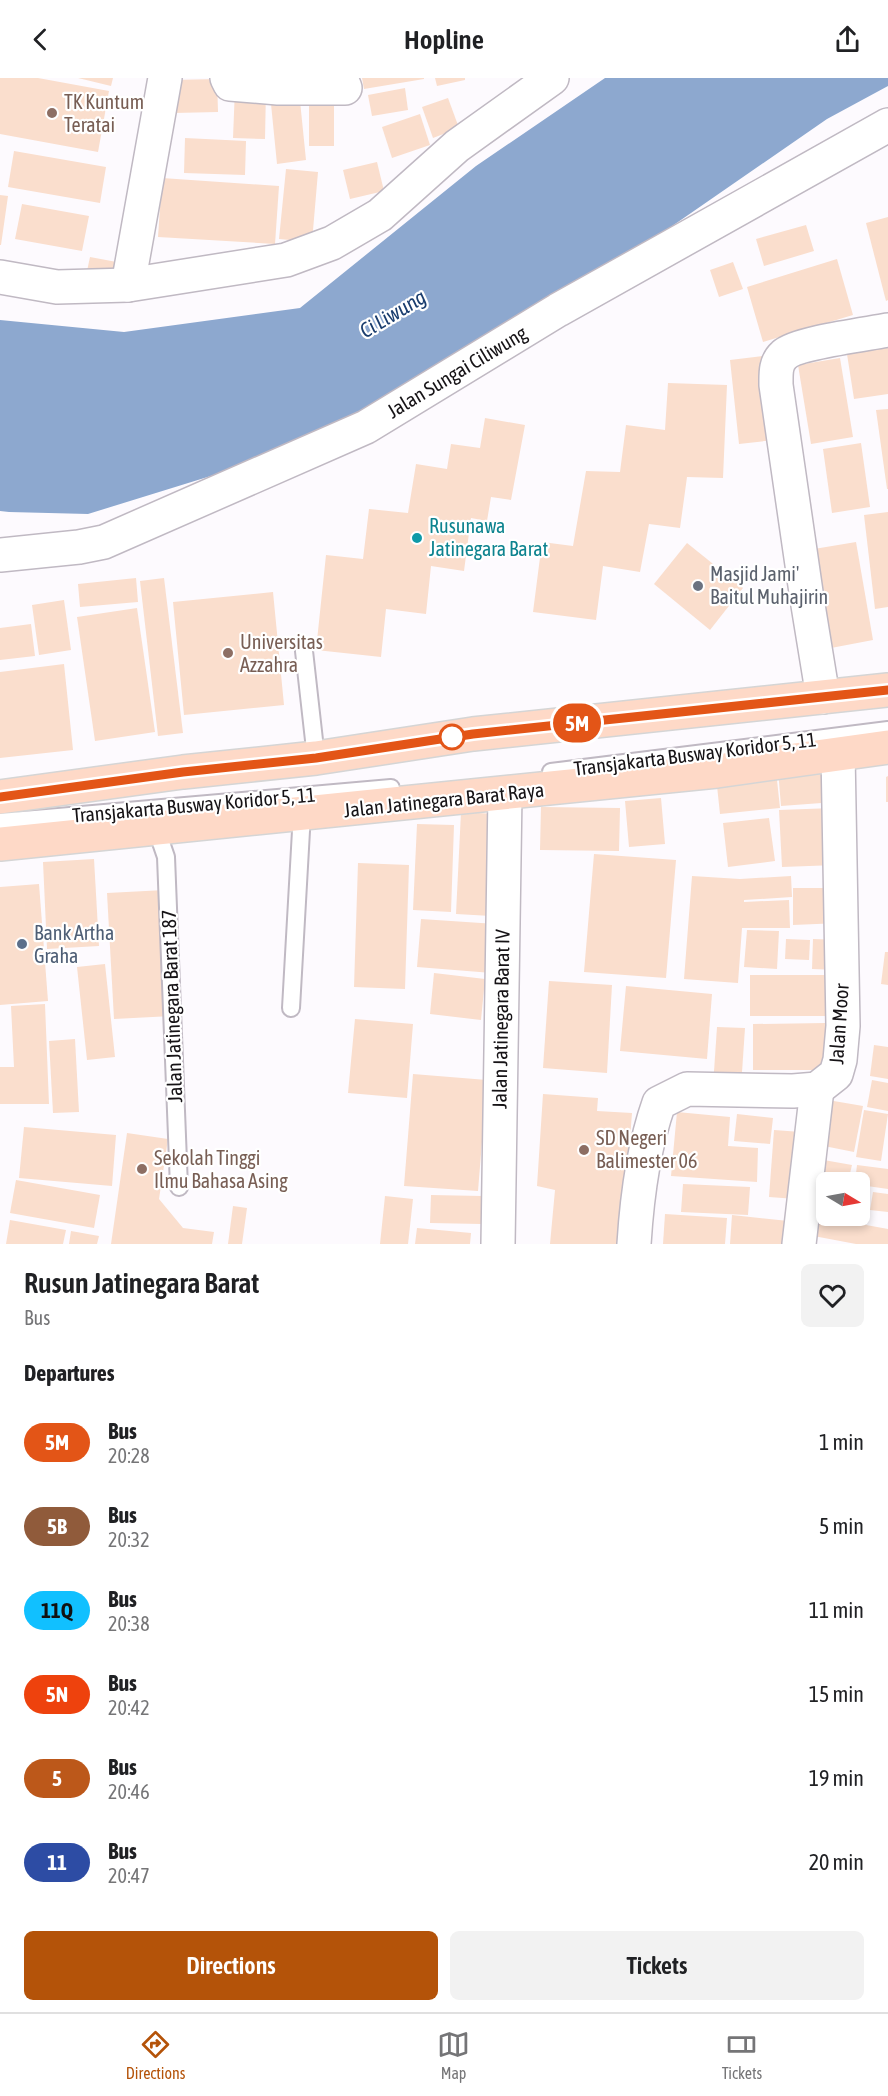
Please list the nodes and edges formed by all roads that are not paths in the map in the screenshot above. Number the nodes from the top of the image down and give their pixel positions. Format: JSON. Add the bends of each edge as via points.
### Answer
{"nodes":[{"id":1,"x":165,"y":78,"type":"edge"},
{"id":2,"x":227,"y":78,"type":"edge"},
{"id":3,"x":552,"y":78,"type":"edge"},
{"id":4,"x":343,"y":83,"type":"edge"},
{"id":5,"x":888,"y":125,"type":"edge"},
{"id":6,"x":0,"y":277,"type":"edge"},
{"id":7,"x":128,"y":285,"type":"junction"},
{"id":8,"x":888,"y":330,"type":"edge"},
{"id":9,"x":0,"y":555,"type":"edge"},
{"id":10,"x":304,"y":651,"type":"dead end"},
{"id":11,"x":888,"y":690,"type":"edge"},
{"id":12,"x":823,"y":697,"type":"junction"},
{"id":13,"x":888,"y":730,"type":"edge"},
{"id":14,"x":888,"y":747,"type":"edge"},
{"id":15,"x":838,"y":753,"type":"junction"},
{"id":16,"x":316,"y":758,"type":"junction"},
{"id":17,"x":505,"y":794,"type":"junction"},
{"id":18,"x":0,"y":797,"type":"edge"},
{"id":19,"x":302,"y":813,"type":"junction"},
{"id":20,"x":0,"y":822,"type":"edge"},
{"id":21,"x":156,"y":828,"type":"junction"},
{"id":22,"x":0,"y":844,"type":"edge"},
{"id":23,"x":291,"y":1008,"type":"dead end"},
{"id":24,"x":817,"y":1089,"type":"junction"},
{"id":25,"x":179,"y":1187,"type":"dead end"},
{"id":26,"x":498,"y":1244,"type":"edge"},
{"id":27,"x":634,"y":1244,"type":"edge"},
{"id":28,"x":800,"y":1244,"type":"edge"}],
"edges":[{"from":1,"to":7,"type":"street"},
{"from":2,"to":4,"type":"street","via":[[230,84],[278,88]]},
{"from":3,"to":7,"type":"street","via":[[457,146],[380,215],[332,243],[286,260]]},
{"from":5,"to":9,"type":"street","name":"Jalan Sungai Ciliwung","via":[[558,310],[366,427],[104,542]]},
{"from":6,"to":7,"type":"street","via":[[57,287]]},
{"from":8,"to":12,"type":"street","via":[[786,352],[776,370]]},
{"from":10,"to":16,"type":"lane"},
{"from":11,"to":12,"type":"main road"},
{"from":12,"to":16,"type":"main road","via":[[473,734]]},
{"from":13,"to":20,"type":"lane","name":"Transjakarta Busway Koridor 5, 11","via":[[484,780]]},
{"from":14,"to":15,"type":"main road","name":"Jalan Jatinegara Barat Raya"},
{"from":15,"to":17,"type":"main road","name":"Jalan Jatinegara Barat Raya","via":[[717,771]]},
{"from":15,"to":24,"type":"street","name":"Jalan Moor","via":[[843,1026],[836,1074]]},
{"from":16,"to":18,"type":"main road"},
{"from":17,"to":19,"type":"main road","name":"Jalan Jatinegara Barat Raya"},
{"from":17,"to":26,"type":"street","name":"Jalan Jatinegara Barat IV"},
{"from":19,"to":21,"type":"main road","name":"Jalan Jatinegara Barat Raya"},
{"from":19,"to":23,"type":"lane"},
{"from":21,"to":22,"type":"main road","name":"Jalan Jatinegara Barat Raya"},
{"from":21,"to":25,"type":"lane","name":"Jalan Jatinegara Barat 187","via":[[166,857]]},
{"from":24,"to":27,"type":"street","name":"Jalan Moor","via":[[687,1089],[659,1102],[648,1135]]},
{"from":24,"to":28,"type":"street"}]}
